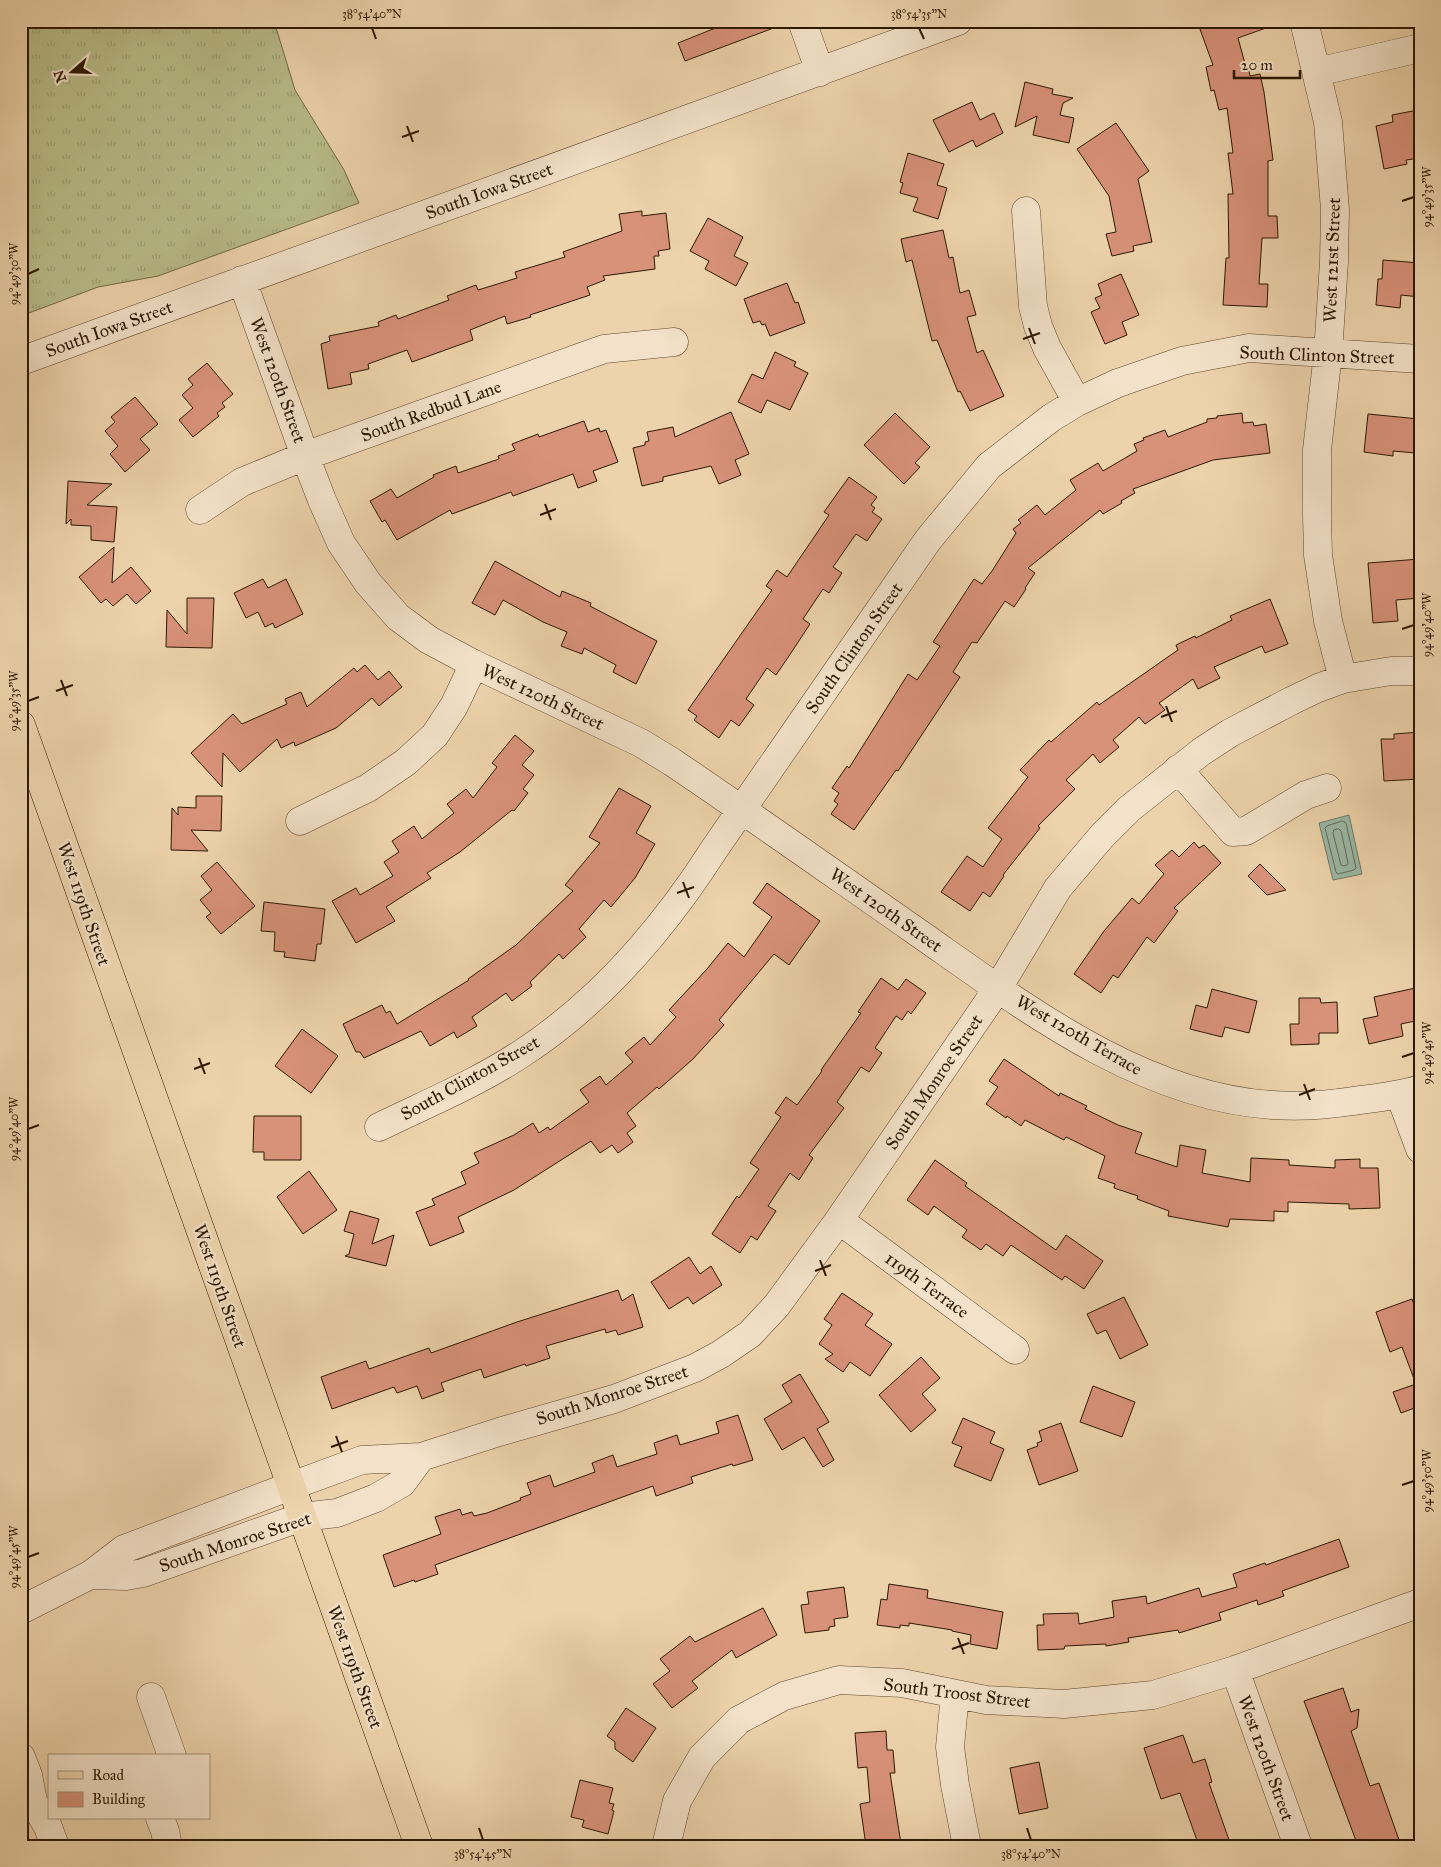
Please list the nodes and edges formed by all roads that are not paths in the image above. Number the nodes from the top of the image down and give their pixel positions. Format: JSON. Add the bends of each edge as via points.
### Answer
{"nodes":[{"id":1,"x":802,"y":21,"type":"edge"},
{"id":2,"x":958,"y":21,"type":"edge"},
{"id":3,"x":1304,"y":21,"type":"edge"},
{"id":4,"x":1420,"y":48,"type":"edge"},
{"id":5,"x":820,"y":72,"type":"junction"},
{"id":6,"x":1317,"y":72,"type":"junction"},
{"id":7,"x":1026,"y":211,"type":"dead end"},
{"id":8,"x":242,"y":280,"type":"junction"},
{"id":9,"x":674,"y":342,"type":"dead end"},
{"id":10,"x":1328,"y":353,"type":"junction"},
{"id":11,"x":1420,"y":359,"type":"edge"},
{"id":12,"x":21,"y":361,"type":"edge"},
{"id":13,"x":1077,"y":402,"type":"junction"},
{"id":14,"x":305,"y":456,"type":"junction"},
{"id":15,"x":200,"y":510,"type":"dead end"},
{"id":16,"x":474,"y":664,"type":"junction"},
{"id":17,"x":1420,"y":671,"type":"edge"},
{"id":18,"x":1343,"y":679,"type":"junction"},
{"id":19,"x":21,"y":725,"type":"edge"},
{"id":20,"x":1178,"y":769,"type":"junction"},
{"id":21,"x":1327,"y":788,"type":"dead end"},
{"id":22,"x":741,"y":809,"type":"junction"},
{"id":23,"x":300,"y":821,"type":"dead end"},
{"id":24,"x":998,"y":988,"type":"junction"},
{"id":25,"x":1410,"y":1092,"type":"edge"},
{"id":26,"x":379,"y":1127,"type":"dead end"},
{"id":27,"x":1420,"y":1149,"type":"edge"},
{"id":28,"x":839,"y":1220,"type":"junction"},
{"id":29,"x":1015,"y":1350,"type":"dead end"},
{"id":30,"x":421,"y":1457,"type":"junction"},
{"id":31,"x":291,"y":1486,"type":"junction"},
{"id":32,"x":302,"y":1517,"type":"junction"},
{"id":33,"x":90,"y":1575,"type":"junction"},
{"id":34,"x":1420,"y":1603,"type":"edge"},
{"id":35,"x":21,"y":1610,"type":"edge"},
{"id":36,"x":1235,"y":1670,"type":"junction"},
{"id":37,"x":955,"y":1694,"type":"junction"},
{"id":38,"x":151,"y":1697,"type":"dead end"},
{"id":39,"x":171,"y":1754,"type":"edge"},
{"id":40,"x":21,"y":1757,"type":"edge"},
{"id":41,"x":27,"y":1796,"type":"edge"},
{"id":42,"x":48,"y":1820,"type":"edge"},
{"id":43,"x":48,"y":1820,"type":"edge"},
{"id":44,"x":161,"y":1820,"type":"edge"},
{"id":45,"x":57,"y":1830,"type":"edge"},
{"id":46,"x":168,"y":1846,"type":"edge"},
{"id":47,"x":419,"y":1846,"type":"edge"},
{"id":48,"x":666,"y":1846,"type":"edge"},
{"id":49,"x":967,"y":1846,"type":"edge"},
{"id":50,"x":1298,"y":1846,"type":"edge"}],
"edges":[{"from":1,"to":5,"type":"street"},
{"from":2,"to":5,"type":"street","name":"South Iowa Street"},
{"from":3,"to":6,"type":"street","name":"West 121st Street"},
{"from":4,"to":6,"type":"street"},
{"from":5,"to":8,"type":"street","name":"South Iowa Street"},
{"from":6,"to":10,"type":"street","name":"West 121st Street","via":[[1328,122],[1335,210]]},
{"from":7,"to":13,"type":"street","via":[[1033,306],[1038,326]]},
{"from":8,"to":12,"type":"street","name":"South Iowa Street"},
{"from":8,"to":14,"type":"street","name":"West 120th Street"},
{"from":9,"to":14,"type":"street","name":"South Redbud Lane","via":[[604,349]]},
{"from":10,"to":11,"type":"street","name":"South Clinton Street"},
{"from":10,"to":13,"type":"street","name":"South Clinton Street","via":[[1249,348],[1216,353],[1128,380]]},
{"from":10,"to":18,"type":"street","name":"West 121st Street","via":[[1317,450],[1318,555],[1328,621]]},
{"from":13,"to":22,"type":"street","name":"South Clinton Street","via":[[1020,441],[989,466],[969,488],[928,540]]},
{"from":14,"to":15,"type":"street","name":"South Redbud Lane","via":[[242,482]]},
{"from":14,"to":16,"type":"street","name":"West 120th Street","via":[[341,543],[368,583],[398,617],[429,640]]},
{"from":16,"to":22,"type":"street","name":"West 120th Street","via":[[641,743]]},
{"from":16,"to":23,"type":"street","via":[[454,706],[435,735],[413,755],[368,788]]},
{"from":17,"to":18,"type":"street","name":"South Monroe Street","via":[[1390,671]]},
{"from":18,"to":20,"type":"street","name":"South Monroe Street","via":[[1298,697],[1230,732]]},
{"from":19,"to":31,"type":"main road","name":"West 119th Street"},
{"from":20,"to":21,"type":"street","via":[[1233,832],[1238,833],[1306,795]]},
{"from":20,"to":24,"type":"street","name":"South Monroe Street","via":[[1129,809],[1058,888]]},
{"from":22,"to":24,"type":"street","name":"West 120th Street"},
{"from":22,"to":26,"type":"street","name":"South Clinton Street","via":[[687,891],[640,950],[605,986],[520,1055]]},
{"from":24,"to":25,"type":"street","name":"West 120th Terrace","via":[[1122,1064],[1165,1081],[1224,1098],[1272,1105],[1326,1105]]},
{"from":24,"to":28,"type":"street","name":"South Monroe Street"},
{"from":25,"to":27,"type":"street","name":"West 120th Terrace"},
{"from":28,"to":29,"type":"street","name":"119th Terrace"},
{"from":28,"to":30,"type":"street","name":"South Monroe Street","via":[[778,1305],[750,1334],[721,1354],[695,1368],[614,1398]]},
{"from":30,"to":31,"type":"street","name":"South Monroe Street","via":[[362,1460]]},
{"from":30,"to":32,"type":"street","name":"South Monroe Street","via":[[402,1483],[376,1498],[337,1513]]},
{"from":31,"to":32,"type":"main road","name":"West 119th Street"},
{"from":31,"to":33,"type":"street","name":"South Monroe Street","via":[[124,1548]]},
{"from":32,"to":33,"type":"street","name":"South Monroe Street","via":[[143,1573]]},
{"from":32,"to":47,"type":"main road","name":"West 119th Street"},
{"from":33,"to":35,"type":"street","name":"South Monroe Street"},
{"from":34,"to":36,"type":"street","name":"South Troost Street"},
{"from":36,"to":37,"type":"street","name":"South Troost Street","via":[[1153,1695],[1064,1704],[986,1700]]},
{"from":36,"to":50,"type":"street","name":"West 120th Street"},
{"from":37,"to":48,"type":"street","name":"South Troost Street","via":[[902,1683],[839,1680],[784,1696],[739,1720],[702,1757],[677,1800]]},
{"from":37,"to":49,"type":"street","via":[[950,1747]]},
{"from":38,"to":39,"type":"street"},
{"from":40,"to":41,"type":"street","via":[[28,1775]]},
{"from":41,"to":43,"type":"street"},
{"from":42,"to":45,"type":"street"},
{"from":44,"to":46,"type":"street"}]}
